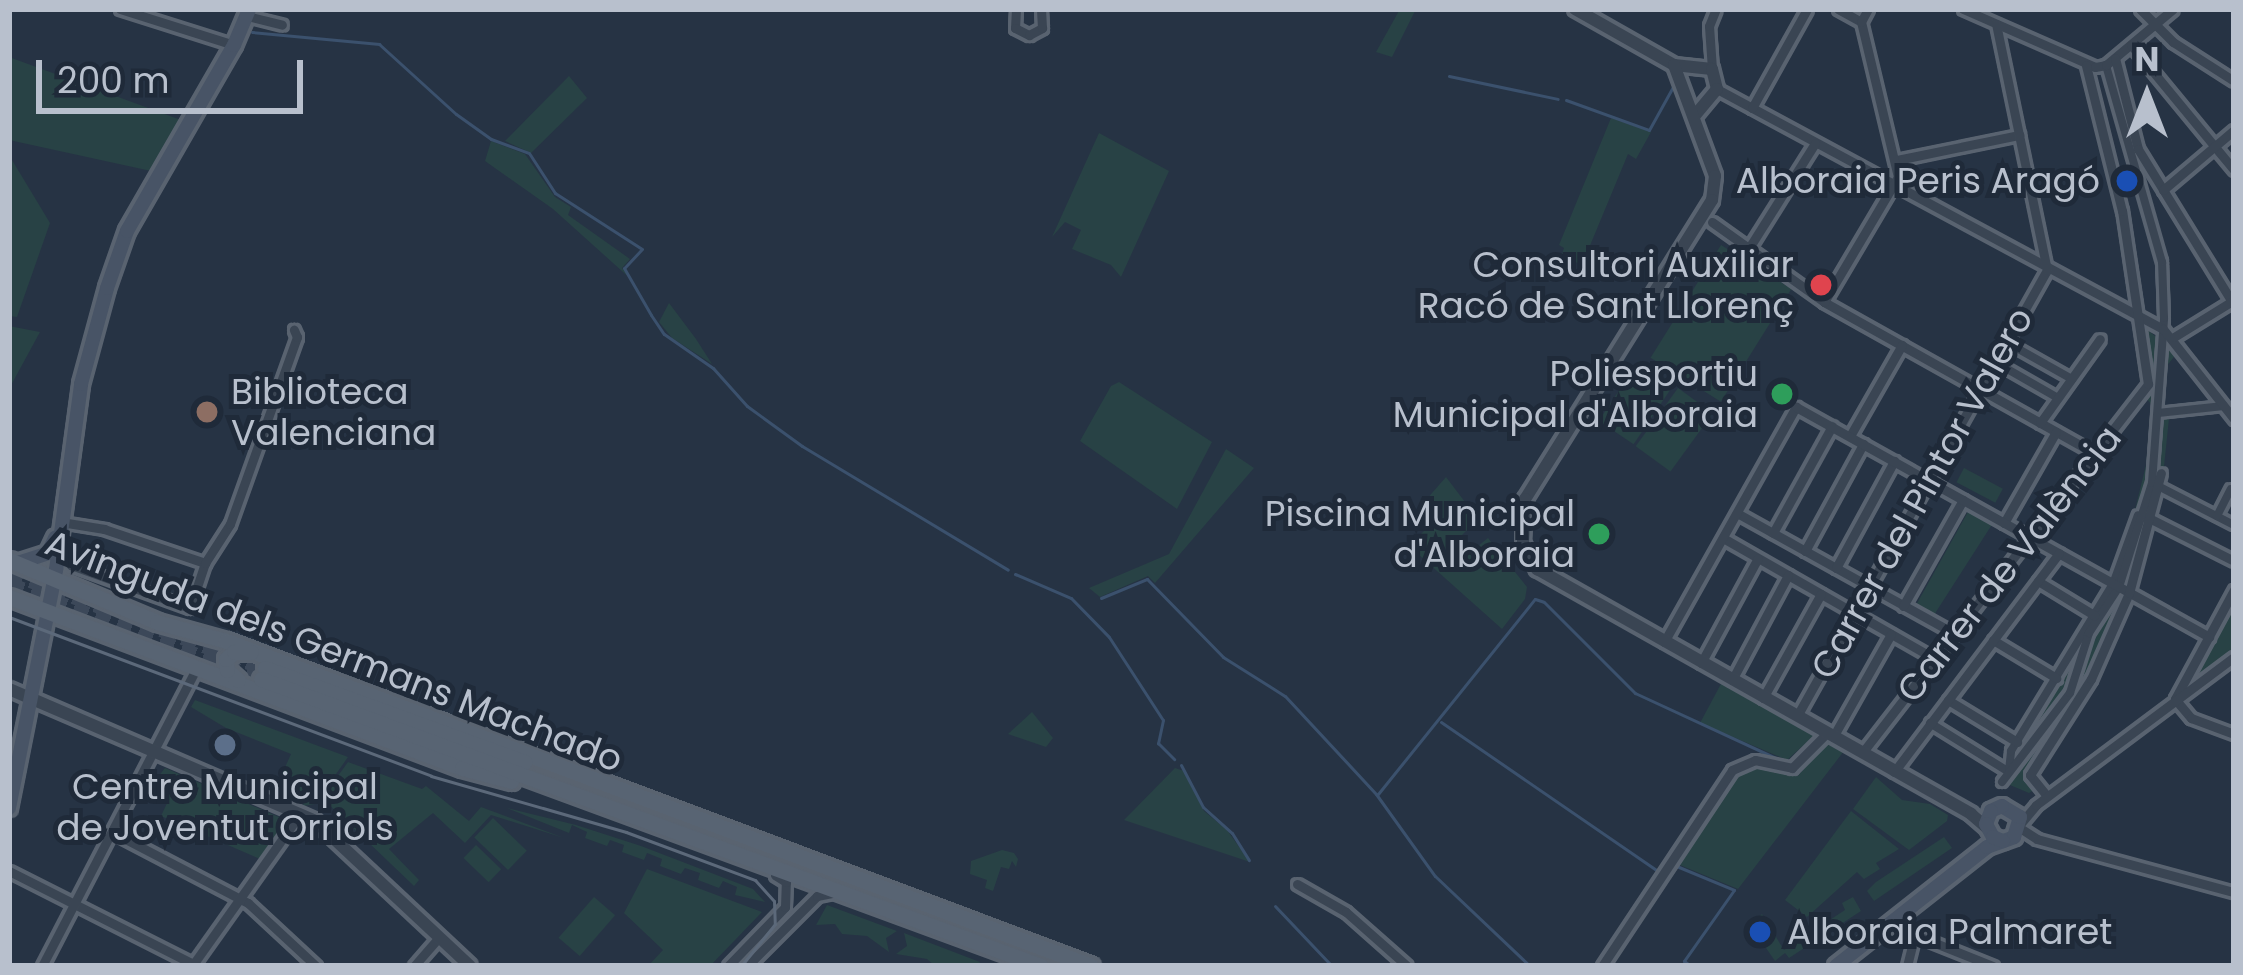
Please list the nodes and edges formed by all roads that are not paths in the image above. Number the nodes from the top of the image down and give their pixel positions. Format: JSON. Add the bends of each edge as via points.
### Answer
{"nodes":[{"id":1,"x":120,"y":9,"type":"edge"},
{"id":2,"x":1016,"y":9,"type":"edge"},
{"id":3,"x":1041,"y":9,"type":"edge"},
{"id":4,"x":1575,"y":9,"type":"edge"},
{"id":5,"x":1716,"y":9,"type":"edge"},
{"id":6,"x":1807,"y":9,"type":"edge"},
{"id":7,"x":1838,"y":9,"type":"edge"},
{"id":8,"x":1868,"y":9,"type":"edge"},
{"id":9,"x":1963,"y":9,"type":"edge"},
{"id":10,"x":2140,"y":9,"type":"edge"},
{"id":11,"x":2173,"y":9,"type":"edge"},
{"id":12,"x":248,"y":12,"type":"edge"},
{"id":13,"x":1861,"y":22,"type":"junction"},
{"id":14,"x":1996,"y":24,"type":"junction"},
{"id":15,"x":282,"y":25,"type":"dead end"},
{"id":16,"x":2156,"y":26,"type":"junction"},
{"id":17,"x":234,"y":44,"type":"junction"},
{"id":18,"x":2131,"y":45,"type":"junction"},
{"id":19,"x":2110,"y":62,"type":"junction"},
{"id":20,"x":2086,"y":64,"type":"junction"},
{"id":21,"x":1712,"y":69,"type":"junction"},
{"id":22,"x":1686,"y":74,"type":"junction"},
{"id":23,"x":2234,"y":81,"type":"edge"},
{"id":24,"x":1717,"y":89,"type":"junction"},
{"id":25,"x":1696,"y":104,"type":"junction"},
{"id":26,"x":1752,"y":108,"type":"junction"},
{"id":27,"x":2234,"y":130,"type":"edge"},
{"id":28,"x":2019,"y":136,"type":"junction"},
{"id":29,"x":1815,"y":143,"type":"junction"},
{"id":30,"x":2215,"y":146,"type":"junction"},
{"id":31,"x":1897,"y":160,"type":"junction"},
{"id":32,"x":2234,"y":170,"type":"edge"},
{"id":33,"x":1893,"y":186,"type":"junction"},
{"id":34,"x":2163,"y":190,"type":"junction"},
{"id":35,"x":1712,"y":222,"type":"dead end"},
{"id":36,"x":1749,"y":248,"type":"junction"},
{"id":37,"x":2047,"y":270,"type":"junction"},
{"id":38,"x":1823,"y":302,"type":"junction"},
{"id":39,"x":2233,"y":302,"type":"edge"},
{"id":40,"x":2140,"y":318,"type":"junction"},
{"id":41,"x":2163,"y":329,"type":"junction"},
{"id":42,"x":294,"y":330,"type":"dead end"},
{"id":43,"x":2174,"y":337,"type":"junction"},
{"id":44,"x":2100,"y":338,"type":"dead end"},
{"id":45,"x":2006,"y":342,"type":"junction"},
{"id":46,"x":1902,"y":345,"type":"junction"},
{"id":47,"x":1995,"y":362,"type":"junction"},
{"id":48,"x":2072,"y":379,"type":"junction"},
{"id":49,"x":1980,"y":389,"type":"junction"},
{"id":50,"x":2058,"y":398,"type":"junction"},
{"id":51,"x":2224,"y":406,"type":"junction"},
{"id":52,"x":2158,"y":413,"type":"junction"},
{"id":53,"x":2234,"y":419,"type":"edge"},
{"id":54,"x":2040,"y":423,"type":"junction"},
{"id":55,"x":1832,"y":426,"type":"junction"},
{"id":56,"x":2056,"y":432,"type":"junction"},
{"id":57,"x":1850,"y":436,"type":"junction"},
{"id":58,"x":1863,"y":444,"type":"junction"},
{"id":59,"x":2095,"y":453,"type":"junction"},
{"id":60,"x":1894,"y":461,"type":"junction"},
{"id":61,"x":2162,"y":473,"type":"dead end"},
{"id":62,"x":1929,"y":481,"type":"junction"},
{"id":63,"x":2160,"y":487,"type":"junction"},
{"id":64,"x":2231,"y":489,"type":"dead end"},
{"id":65,"x":1964,"y":500,"type":"junction"},
{"id":66,"x":1737,"y":513,"type":"junction"},
{"id":67,"x":2143,"y":515,"type":"junction"},
{"id":68,"x":2217,"y":516,"type":"junction"},
{"id":69,"x":60,"y":522,"type":"junction"},
{"id":70,"x":2004,"y":523,"type":"junction"},
{"id":71,"x":2234,"y":525,"type":"edge"},
{"id":72,"x":1773,"y":533,"type":"junction"},
{"id":73,"x":2030,"y":537,"type":"junction"},
{"id":74,"x":1723,"y":538,"type":"junction"},
{"id":75,"x":57,"y":550,"type":"junction"},
{"id":76,"x":1805,"y":551,"type":"junction"},
{"id":77,"x":2059,"y":553,"type":"junction"},
{"id":78,"x":1758,"y":558,"type":"junction"},
{"id":79,"x":2234,"y":561,"type":"edge"},
{"id":80,"x":12,"y":562,"type":"edge"},
{"id":81,"x":206,"y":563,"type":"junction"},
{"id":82,"x":1836,"y":568,"type":"junction"},
{"id":83,"x":1788,"y":575,"type":"junction"},
{"id":84,"x":2038,"y":581,"type":"junction"},
{"id":85,"x":53,"y":582,"type":"junction"},
{"id":86,"x":1869,"y":586,"type":"junction"},
{"id":87,"x":2121,"y":588,"type":"junction"},
{"id":88,"x":2234,"y":590,"type":"edge"},
{"id":89,"x":1821,"y":594,"type":"junction"},
{"id":90,"x":9,"y":596,"type":"edge"},
{"id":91,"x":1903,"y":606,"type":"junction"},
{"id":92,"x":48,"y":611,"type":"junction"},
{"id":93,"x":1855,"y":613,"type":"junction"},
{"id":94,"x":2095,"y":615,"type":"junction"},
{"id":95,"x":1892,"y":634,"type":"junction"},
{"id":96,"x":1955,"y":634,"type":"junction"},
{"id":97,"x":2209,"y":637,"type":"junction"},
{"id":98,"x":1993,"y":640,"type":"junction"},
{"id":99,"x":1664,"y":642,"type":"junction"},
{"id":100,"x":2233,"y":658,"type":"edge"},
{"id":101,"x":1935,"y":659,"type":"junction"},
{"id":102,"x":1701,"y":663,"type":"junction"},
{"id":103,"x":196,"y":667,"type":"junction"},
{"id":104,"x":259,"y":672,"type":"junction"},
{"id":105,"x":2056,"y":678,"type":"junction"},
{"id":106,"x":1732,"y":680,"type":"junction"},
{"id":107,"x":9,"y":689,"type":"edge"},
{"id":108,"x":1763,"y":698,"type":"junction"},
{"id":109,"x":2175,"y":699,"type":"junction"},
{"id":110,"x":33,"y":700,"type":"junction"},
{"id":111,"x":1948,"y":700,"type":"junction"},
{"id":112,"x":1797,"y":716,"type":"junction"},
{"id":113,"x":1930,"y":723,"type":"junction"},
{"id":114,"x":2234,"y":734,"type":"edge"},
{"id":115,"x":1830,"y":735,"type":"junction"},
{"id":116,"x":2017,"y":742,"type":"junction"},
{"id":117,"x":1862,"y":753,"type":"junction"},
{"id":118,"x":155,"y":754,"type":"junction"},
{"id":119,"x":1894,"y":772,"type":"junction"},
{"id":120,"x":2009,"y":772,"type":"junction"},
{"id":121,"x":2002,"y":782,"type":"dead end"},
{"id":122,"x":12,"y":789,"type":"edge"},
{"id":123,"x":2048,"y":796,"type":"junction"},
{"id":124,"x":627,"y":802,"type":"junction"},
{"id":125,"x":9,"y":808,"type":"edge"},
{"id":126,"x":1991,"y":811,"type":"junction"},
{"id":127,"x":300,"y":814,"type":"junction"},
{"id":128,"x":1971,"y":814,"type":"junction"},
{"id":129,"x":2019,"y":821,"type":"junction"},
{"id":130,"x":114,"y":833,"type":"junction"},
{"id":131,"x":1992,"y":837,"type":"junction"},
{"id":132,"x":716,"y":845,"type":"junction"},
{"id":133,"x":9,"y":871,"type":"edge"},
{"id":134,"x":1297,"y":884,"type":"dead end"},
{"id":135,"x":2234,"y":892,"type":"edge"},
{"id":136,"x":854,"y":896,"type":"junction"},
{"id":137,"x":241,"y":898,"type":"junction"},
{"id":138,"x":76,"y":903,"type":"junction"},
{"id":139,"x":1895,"y":920,"type":"junction"},
{"id":140,"x":1915,"y":935,"type":"junction"},
{"id":141,"x":440,"y":937,"type":"junction"},
{"id":142,"x":194,"y":965,"type":"edge"},
{"id":143,"x":42,"y":966,"type":"edge"},
{"id":144,"x":316,"y":966,"type":"edge"},
{"id":145,"x":414,"y":966,"type":"edge"},
{"id":146,"x":470,"y":966,"type":"edge"},
{"id":147,"x":728,"y":966,"type":"edge"},
{"id":148,"x":747,"y":966,"type":"edge"},
{"id":149,"x":1041,"y":966,"type":"edge"},
{"id":150,"x":1091,"y":966,"type":"edge"},
{"id":151,"x":1407,"y":966,"type":"edge"},
{"id":152,"x":1602,"y":966,"type":"edge"},
{"id":153,"x":1836,"y":966,"type":"edge"},
{"id":154,"x":1906,"y":966,"type":"edge"},
{"id":155,"x":1993,"y":966,"type":"edge"}],
"edges":[{"from":1,"to":17,"type":"street"},
{"from":2,"to":3,"type":"street","via":[[1015,28],[1028,35],[1042,28]]},
{"from":4,"to":22,"type":"street"},
{"from":5,"to":21,"type":"street"},
{"from":6,"to":26,"type":"street"},
{"from":7,"to":13,"type":"street"},
{"from":8,"to":13,"type":"street"},
{"from":9,"to":14,"type":"street"},
{"from":10,"to":16,"type":"street"},
{"from":11,"to":16,"type":"street"},
{"from":12,"to":15,"type":"street"},
{"from":12,"to":17,"type":"main road"},
{"from":13,"to":31,"type":"street"},
{"from":14,"to":20,"type":"street"},
{"from":14,"to":28,"type":"street"},
{"from":16,"to":18,"type":"street"},
{"from":16,"to":23,"type":"street"},
{"from":17,"to":69,"type":"main road","via":[[121,246],[86,363]]},
{"from":18,"to":19,"type":"street"},
{"from":18,"to":30,"type":"street"},
{"from":19,"to":20,"type":"street"},
{"from":19,"to":34,"type":"street","via":[[2138,149]]},
{"from":19,"to":41,"type":"street","via":[[2162,262]]},
{"from":20,"to":40,"type":"street"},
{"from":21,"to":22,"type":"street"},
{"from":21,"to":24,"type":"street"},
{"from":22,"to":25,"type":"street"},
{"from":24,"to":25,"type":"street"},
{"from":24,"to":26,"type":"street"},
{"from":25,"to":99,"type":"street","via":[[1712,200],[1525,499],[1521,523],[1538,569]]},
{"from":26,"to":29,"type":"street"},
{"from":27,"to":30,"type":"street"},
{"from":28,"to":31,"type":"street"},
{"from":28,"to":37,"type":"street"},
{"from":29,"to":33,"type":"street"},
{"from":29,"to":36,"type":"street"},
{"from":30,"to":32,"type":"street"},
{"from":30,"to":34,"type":"street"},
{"from":31,"to":33,"type":"street"},
{"from":33,"to":37,"type":"street"},
{"from":33,"to":38,"type":"street"},
{"from":34,"to":39,"type":"street"},
{"from":35,"to":36,"type":"street"},
{"from":36,"to":38,"type":"street"},
{"from":37,"to":40,"type":"street"},
{"from":37,"to":45,"type":"street","name":"Carrer del Pintor Valero"},
{"from":38,"to":46,"type":"street"},
{"from":39,"to":43,"type":"street"},
{"from":40,"to":41,"type":"street"},
{"from":40,"to":59,"type":"street","name":"Carrer de València","via":[[2150,373]]},
{"from":41,"to":43,"type":"street"},
{"from":41,"to":52,"type":"street"},
{"from":42,"to":81,"type":"street","via":[[230,524]]},
{"from":43,"to":51,"type":"street"},
{"from":44,"to":48,"type":"street"},
{"from":45,"to":47,"type":"street","name":"Carrer del Pintor Valero"},
{"from":45,"to":48,"type":"street"},
{"from":46,"to":49,"type":"street"},
{"from":46,"to":57,"type":"street"},
{"from":47,"to":49,"type":"street","name":"Carrer del Pintor Valero"},
{"from":47,"to":50,"type":"street"},
{"from":48,"to":50,"type":"street"},
{"from":49,"to":54,"type":"street"},
{"from":49,"to":62,"type":"street","name":"Carrer del Pintor Valero"},
{"from":50,"to":54,"type":"street"},
{"from":51,"to":52,"type":"street"},
{"from":51,"to":53,"type":"street"},
{"from":52,"to":67,"type":"street"},
{"from":54,"to":56,"type":"street"},
{"from":55,"to":57,"type":"street"},
{"from":55,"to":66,"type":"street","via":[[1796,406]]},
{"from":55,"to":72,"type":"street"},
{"from":56,"to":59,"type":"street"},
{"from":56,"to":70,"type":"street"},
{"from":57,"to":58,"type":"street"},
{"from":58,"to":60,"type":"street"},
{"from":58,"to":76,"type":"street"},
{"from":59,"to":73,"type":"street","name":"Carrer de València"},
{"from":60,"to":62,"type":"street"},
{"from":60,"to":82,"type":"street"},
{"from":61,"to":63,"type":"street"},
{"from":62,"to":65,"type":"street"},
{"from":62,"to":86,"type":"street","name":"Carrer del Pintor Valero"},
{"from":63,"to":67,"type":"street"},
{"from":63,"to":68,"type":"street"},
{"from":64,"to":68,"type":"street"},
{"from":65,"to":70,"type":"street"},
{"from":65,"to":91,"type":"street"},
{"from":66,"to":72,"type":"street"},
{"from":66,"to":74,"type":"street"},
{"from":67,"to":79,"type":"street"},
{"from":67,"to":87,"type":"street"},
{"from":67,"to":87,"type":"street","via":[[2132,518]]},
{"from":68,"to":71,"type":"street"},
{"from":69,"to":75,"type":"main road"},
{"from":69,"to":80,"type":"main road","via":[[48,553]]},
{"from":69,"to":81,"type":"street"},
{"from":70,"to":73,"type":"street"},
{"from":72,"to":76,"type":"street"},
{"from":73,"to":77,"type":"street"},
{"from":73,"to":96,"type":"street","name":"Carrer de València"},
{"from":74,"to":78,"type":"street"},
{"from":74,"to":99,"type":"street"},
{"from":75,"to":81,"type":"street","via":[[71,565],[190,608]]},
{"from":75,"to":85,"type":"main road"},
{"from":76,"to":82,"type":"street"},
{"from":77,"to":84,"type":"street"},
{"from":77,"to":87,"type":"street"},
{"from":78,"to":83,"type":"street"},
{"from":78,"to":102,"type":"street"},
{"from":80,"to":85,"type":"main road","name":"Avinguda dels Germans Machado"},
{"from":82,"to":86,"type":"street"},
{"from":83,"to":89,"type":"street"},
{"from":83,"to":106,"type":"street"},
{"from":84,"to":94,"type":"street"},
{"from":84,"to":98,"type":"street"},
{"from":85,"to":92,"type":"main road"},
{"from":85,"to":104,"type":"main road","name":"Avinguda dels Germans Machado"},
{"from":86,"to":91,"type":"street"},
{"from":86,"to":93,"type":"street","name":"Carrer del Pintor Valero"},
{"from":87,"to":94,"type":"street"},
{"from":87,"to":97,"type":"street"},
{"from":87,"to":120,"type":"street","via":[[2089,634],[2070,693]]},
{"from":87,"to":123,"type":"street","via":[[2091,680],[2030,776]]},
{"from":88,"to":97,"type":"street"},
{"from":89,"to":93,"type":"street"},
{"from":89,"to":108,"type":"street"},
{"from":90,"to":92,"type":"main road","name":"Avinguda dels Germans Machado"},
{"from":91,"to":96,"type":"street"},
{"from":92,"to":103,"type":"main road","name":"Avinguda dels Germans Machado"},
{"from":92,"to":110,"type":"main road"},
{"from":93,"to":95,"type":"street"},
{"from":93,"to":112,"type":"street","name":"Carrer del Pintor Valero"},
{"from":94,"to":105,"type":"street"},
{"from":95,"to":101,"type":"street"},
{"from":95,"to":115,"type":"street"},
{"from":96,"to":101,"type":"street","name":"Carrer de València"},
{"from":97,"to":109,"type":"street"},
{"from":98,"to":105,"type":"street"},
{"from":98,"to":111,"type":"street"},
{"from":99,"to":102,"type":"street"},
{"from":100,"to":109,"type":"street"},
{"from":101,"to":117,"type":"street","name":"Carrer de València"},
{"from":102,"to":106,"type":"street"},
{"from":103,"to":104,"type":"main road","name":"Avinguda dels Germans Machado"},
{"from":103,"to":118,"type":"street"},
{"from":104,"to":124,"type":"main road","name":"Avinguda dels Germans Machado"},
{"from":104,"to":124,"type":"main road","name":"Avinguda dels Germans Machado","via":[[462,768]]},
{"from":105,"to":116,"type":"street"},
{"from":106,"to":108,"type":"street"},
{"from":107,"to":110,"type":"street"},
{"from":108,"to":112,"type":"street"},
{"from":109,"to":114,"type":"street","via":[[2191,718]]},
{"from":109,"to":123,"type":"street"},
{"from":110,"to":118,"type":"street"},
{"from":110,"to":122,"type":"main road"},
{"from":111,"to":113,"type":"street"},
{"from":111,"to":116,"type":"street"},
{"from":112,"to":115,"type":"street"},
{"from":113,"to":119,"type":"street"},
{"from":113,"to":120,"type":"street"},
{"from":115,"to":117,"type":"street"},
{"from":115,"to":152,"type":"street","via":[[1792,768],[1755,760],[1732,770]]},
{"from":116,"to":120,"type":"street"},
{"from":117,"to":119,"type":"street"},
{"from":118,"to":127,"type":"street"},
{"from":118,"to":130,"type":"street"},
{"from":119,"to":128,"type":"street"},
{"from":120,"to":121,"type":"street"},
{"from":122,"to":125,"type":"main road"},
{"from":123,"to":129,"type":"street"},
{"from":124,"to":132,"type":"main road"},
{"from":124,"to":150,"type":"main road","name":"Avinguda dels Germans Machado"},
{"from":126,"to":128,"type":"street"},
{"from":126,"to":129,"type":"main road","via":[[2002,806]]},
{"from":126,"to":131,"type":"main road"},
{"from":127,"to":137,"type":"street"},
{"from":127,"to":141,"type":"street","via":[[333,833]]},
{"from":128,"to":131,"type":"street"},
{"from":129,"to":131,"type":"main road"},
{"from":129,"to":135,"type":"street","via":[[2037,839]]},
{"from":130,"to":137,"type":"street"},
{"from":130,"to":138,"type":"street"},
{"from":131,"to":139,"type":"main road"},
{"from":132,"to":136,"type":"main road"},
{"from":132,"to":147,"type":"street","via":[[783,879],[788,890],[782,911]]},
{"from":133,"to":138,"type":"street"},
{"from":134,"to":151,"type":"street","via":[[1346,912]]},
{"from":136,"to":148,"type":"street","via":[[817,896]]},
{"from":136,"to":149,"type":"main road"},
{"from":137,"to":142,"type":"street"},
{"from":137,"to":144,"type":"street"},
{"from":138,"to":142,"type":"street"},
{"from":138,"to":143,"type":"street"},
{"from":139,"to":140,"type":"street"},
{"from":139,"to":153,"type":"main road"},
{"from":140,"to":154,"type":"street"},
{"from":140,"to":155,"type":"street"},
{"from":141,"to":145,"type":"street"},
{"from":141,"to":146,"type":"street"}]}
